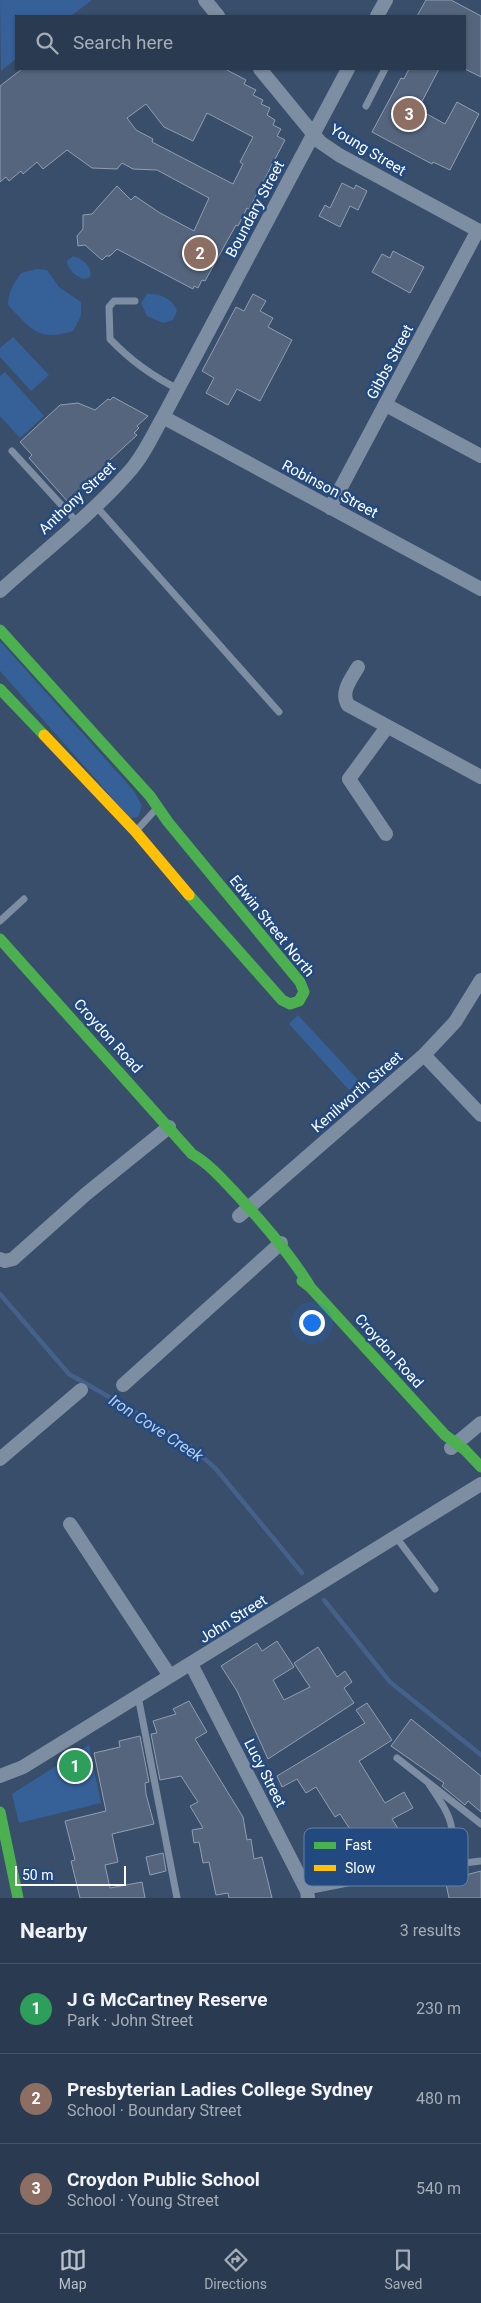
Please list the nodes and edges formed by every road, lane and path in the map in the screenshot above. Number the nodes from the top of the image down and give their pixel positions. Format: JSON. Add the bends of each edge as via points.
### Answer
{"nodes":[{"id":1,"x":205,"y":0,"type":"edge"},
{"id":2,"x":386,"y":0,"type":"edge"},
{"id":3,"x":217,"y":15,"type":"edge"},
{"id":4,"x":378,"y":15,"type":"edge"},
{"id":5,"x":261,"y":70,"type":"edge"},
{"id":6,"x":347,"y":70,"type":"edge"},
{"id":7,"x":385,"y":70,"type":"edge"},
{"id":8,"x":366,"y":106,"type":"dead end"},
{"id":9,"x":313,"y":134,"type":"junction"},
{"id":10,"x":480,"y":231,"type":"edge"},
{"id":11,"x":135,"y":301,"type":"dead end"},
{"id":12,"x":178,"y":389,"type":"junction"},
{"id":13,"x":386,"y":405,"type":"junction"},
{"id":14,"x":163,"y":417,"type":"junction"},
{"id":15,"x":12,"y":451,"type":"dead end"},
{"id":16,"x":481,"y":456,"type":"edge"},
{"id":17,"x":95,"y":505,"type":"junction"},
{"id":18,"x":330,"y":508,"type":"junction"},
{"id":19,"x":77,"y":522,"type":"junction"},
{"id":20,"x":0,"y":590,"type":"edge"},
{"id":21,"x":481,"y":590,"type":"edge"},
{"id":22,"x":0,"y":630,"type":"edge"},
{"id":23,"x":358,"y":667,"type":"dead end"},
{"id":24,"x":0,"y":690,"type":"edge"},
{"id":25,"x":279,"y":712,"type":"dead end"},
{"id":26,"x":387,"y":727,"type":"junction"},
{"id":27,"x":481,"y":777,"type":"edge"},
{"id":28,"x":158,"y":807,"type":"junction"},
{"id":29,"x":135,"y":831,"type":"junction"},
{"id":30,"x":386,"y":834,"type":"dead end"},
{"id":31,"x":24,"y":899,"type":"dead end"},
{"id":32,"x":0,"y":921,"type":"edge"},
{"id":33,"x":0,"y":939,"type":"edge"},
{"id":34,"x":481,"y":980,"type":"edge"},
{"id":35,"x":424,"y":1055,"type":"junction"},
{"id":36,"x":481,"y":1115,"type":"edge"},
{"id":37,"x":168,"y":1127,"type":"junction"},
{"id":38,"x":192,"y":1154,"type":"junction"},
{"id":39,"x":209,"y":1182,"type":"dead end"},
{"id":40,"x":241,"y":1214,"type":"junction"},
{"id":41,"x":261,"y":1240,"type":"dead end"},
{"id":42,"x":276,"y":1248,"type":"junction"},
{"id":43,"x":0,"y":1259,"type":"edge"},
{"id":44,"x":123,"y":1385,"type":"dead end"},
{"id":45,"x":81,"y":1390,"type":"dead end"},
{"id":46,"x":481,"y":1423,"type":"edge"},
{"id":47,"x":452,"y":1446,"type":"junction"},
{"id":48,"x":0,"y":1459,"type":"edge"},
{"id":49,"x":481,"y":1467,"type":"edge"},
{"id":50,"x":478,"y":1481,"type":"edge"},
{"id":51,"x":70,"y":1524,"type":"dead end"},
{"id":52,"x":396,"y":1537,"type":"junction"},
{"id":53,"x":435,"y":1589,"type":"dead end"},
{"id":54,"x":190,"y":1664,"type":"junction"},
{"id":55,"x":170,"y":1676,"type":"junction"},
{"id":56,"x":138,"y":1696,"type":"junction"},
{"id":57,"x":397,"y":1758,"type":"dead end"},
{"id":58,"x":0,"y":1776,"type":"edge"},
{"id":59,"x":429,"y":1784,"type":"junction"},
{"id":60,"x":0,"y":1812,"type":"edge"},
{"id":61,"x":481,"y":1824,"type":"edge"},
{"id":62,"x":450,"y":1828,"type":"edge"},
{"id":63,"x":481,"y":1861,"type":"edge"},
{"id":64,"x":468,"y":1862,"type":"edge"},
{"id":65,"x":346,"y":1886,"type":"edge"},
{"id":66,"x":307,"y":1895,"type":"edge"},
{"id":67,"x":18,"y":1898,"type":"edge"},
{"id":68,"x":177,"y":1898,"type":"edge"}],
"edges":[{"from":1,"to":3,"type":"street"},
{"from":2,"to":4,"type":"street"},
{"from":5,"to":9,"type":"street","name":"Young Street"},
{"from":6,"to":9,"type":"street","name":"Boundary Street"},
{"from":7,"to":8,"type":"lane"},
{"from":9,"to":10,"type":"street","name":"Young Street","via":[[339,155]]},
{"from":9,"to":12,"type":"street","name":"Boundary Street"},
{"from":10,"to":13,"type":"street","name":"Gibbs Street"},
{"from":11,"to":12,"type":"lane","via":[[114,300],[109,307],[110,339],[154,377]]},
{"from":12,"to":14,"type":"street","name":"Boundary Street"},
{"from":13,"to":16,"type":"street"},
{"from":13,"to":18,"type":"street","name":"Gibbs Street"},
{"from":14,"to":17,"type":"street","name":"Anthony Street","via":[[129,472]]},
{"from":14,"to":18,"type":"street","name":"Robinson Street"},
{"from":15,"to":19,"type":"lane"},
{"from":17,"to":19,"type":"street","name":"Anthony Street"},
{"from":17,"to":25,"type":"lane"},
{"from":18,"to":21,"type":"street","name":"Robinson Street"},
{"from":19,"to":20,"type":"street","name":"Anthony Street"},
{"from":22,"to":28,"type":"street","name":"Edwin Street North"},
{"from":23,"to":26,"type":"street","via":[[345,690],[345,700],[348,705]]},
{"from":24,"to":29,"type":"street","name":"Edwin Street North"},
{"from":26,"to":27,"type":"street"},
{"from":26,"to":30,"type":"street","via":[[349,779]]},
{"from":28,"to":29,"type":"lane"},
{"from":28,"to":29,"type":"street","name":"Edwin Street North","via":[[300,982],[304,992],[299,1001],[290,1004],[282,1000],[228,942]]},
{"from":31,"to":32,"type":"lane"},
{"from":33,"to":37,"type":"street","name":"Croydon Road"},
{"from":34,"to":35,"type":"street","name":"Kenilworth Street","via":[[455,1022]]},
{"from":35,"to":36,"type":"street"},
{"from":35,"to":40,"type":"street","name":"Kenilworth Street"},
{"from":37,"to":38,"type":"street","name":"Croydon Road"},
{"from":37,"to":43,"type":"street","via":[[13,1259]]},
{"from":38,"to":39,"type":"street","name":"Croydon Road","via":[[197,1169]]},
{"from":38,"to":40,"type":"street","name":"Croydon Road","via":[[206,1161]]},
{"from":40,"to":42,"type":"street","name":"Croydon Road"},
{"from":41,"to":42,"type":"street","name":"Croydon Road"},
{"from":42,"to":44,"type":"street"},
{"from":42,"to":47,"type":"street","name":"Croydon Road","via":[[297,1262],[311,1288]]},
{"from":45,"to":48,"type":"street"},
{"from":46,"to":47,"type":"street"},
{"from":47,"to":49,"type":"street","name":"Croydon Road"},
{"from":50,"to":52,"type":"street","name":"John Street"},
{"from":51,"to":55,"type":"street"},
{"from":52,"to":53,"type":"lane"},
{"from":52,"to":54,"type":"street","name":"John Street"},
{"from":54,"to":55,"type":"street","name":"John Street"},
{"from":54,"to":66,"type":"street","name":"Lucy Street"},
{"from":55,"to":56,"type":"street","name":"John Street"},
{"from":56,"to":58,"type":"street","name":"John Street","via":[[23,1767]]},
{"from":56,"to":68,"type":"lane"},
{"from":57,"to":59,"type":"lane"},
{"from":59,"to":61,"type":"lane"},
{"from":59,"to":62,"type":"lane","via":[[449,1813]]},
{"from":60,"to":67,"type":"street"},
{"from":63,"to":64,"type":"lane"},
{"from":65,"to":66,"type":"lane"}]}
